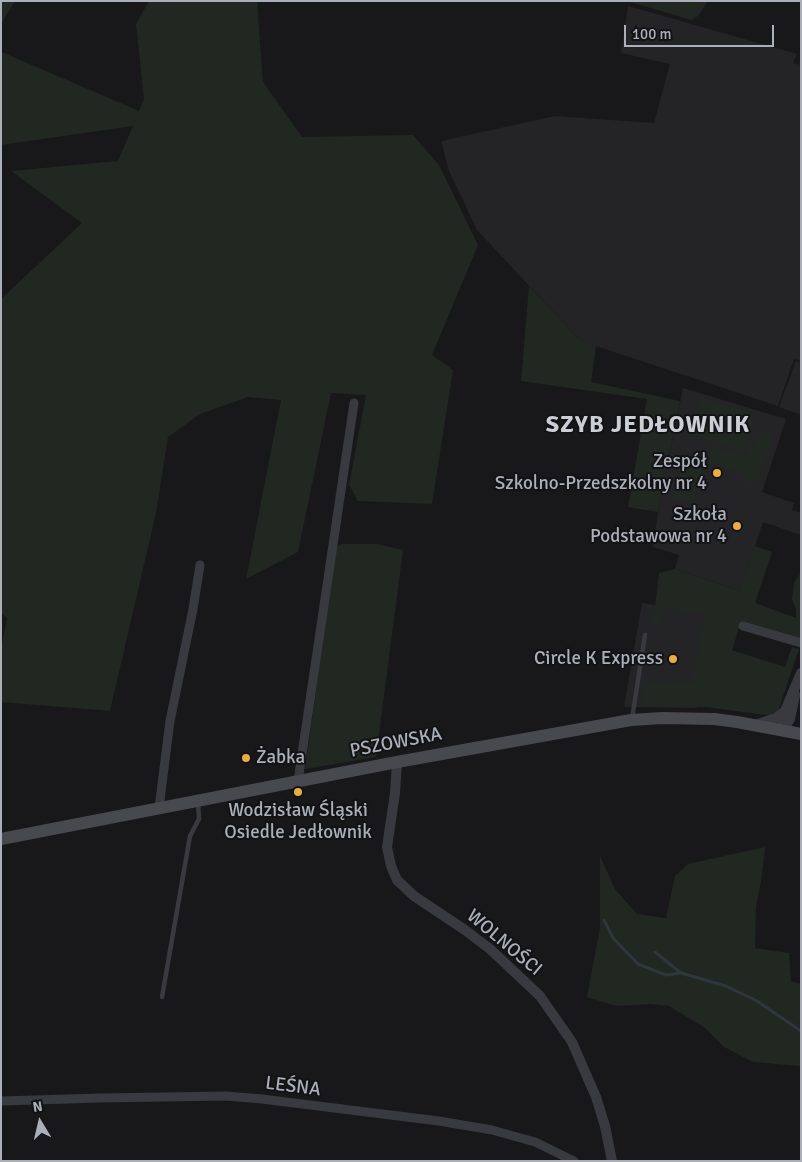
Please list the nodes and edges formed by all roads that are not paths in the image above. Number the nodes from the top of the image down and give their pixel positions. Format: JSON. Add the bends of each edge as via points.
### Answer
{"nodes":[{"id":1,"x":354,"y":403,"type":"dead end"},
{"id":2,"x":200,"y":565,"type":"dead end"},
{"id":3,"x":742,"y":626,"type":"dead end"},
{"id":4,"x":646,"y":635,"type":"dead end"},
{"id":5,"x":801,"y":643,"type":"edge"},
{"id":6,"x":801,"y":674,"type":"edge"},
{"id":7,"x":788,"y":712,"type":"junction"},
{"id":8,"x":632,"y":720,"type":"junction"},
{"id":9,"x":756,"y":725,"type":"junction"},
{"id":10,"x":783,"y":730,"type":"junction"},
{"id":11,"x":801,"y":732,"type":"edge"},
{"id":12,"x":397,"y":762,"type":"junction"},
{"id":13,"x":298,"y":781,"type":"junction"},
{"id":14,"x":198,"y":800,"type":"junction"},
{"id":15,"x":158,"y":808,"type":"junction"},
{"id":16,"x":1,"y":839,"type":"edge"},
{"id":17,"x":162,"y":997,"type":"dead end"},
{"id":18,"x":1,"y":1101,"type":"edge"},
{"id":19,"x":574,"y":1161,"type":"edge"},
{"id":20,"x":612,"y":1161,"type":"edge"}],
"edges":[{"from":1,"to":13,"type":"street"},
{"from":2,"to":15,"type":"street","via":[[170,721]]},
{"from":3,"to":5,"type":"street"},
{"from":4,"to":8,"type":"lane"},
{"from":6,"to":7,"type":"street"},
{"from":7,"to":9,"type":"street"},
{"from":7,"to":10,"type":"street","via":[[782,718]]},
{"from":7,"to":11,"type":"street"},
{"from":8,"to":9,"type":"main road","name":"PSZOWSKA","via":[[714,719]]},
{"from":8,"to":12,"type":"main road","name":"PSZOWSKA"},
{"from":9,"to":10,"type":"main road","name":"PSZOWSKA"},
{"from":10,"to":11,"type":"main road","name":"PSZOWSKA"},
{"from":12,"to":13,"type":"main road","name":"PSZOWSKA"},
{"from":12,"to":20,"type":"street","name":"WOLNOŚCI","via":[[388,847],[397,880],[414,896],[490,949],[540,996],[572,1042],[596,1097]]},
{"from":13,"to":14,"type":"main road","name":"PSZOWSKA"},
{"from":14,"to":15,"type":"main road","name":"PSZOWSKA"},
{"from":14,"to":17,"type":"lane","via":[[199,819],[190,836]]},
{"from":15,"to":16,"type":"main road","name":"PSZOWSKA"},
{"from":18,"to":19,"type":"street","name":"LEŚNA","via":[[226,1096],[262,1099],[492,1130],[535,1142]]}]}
